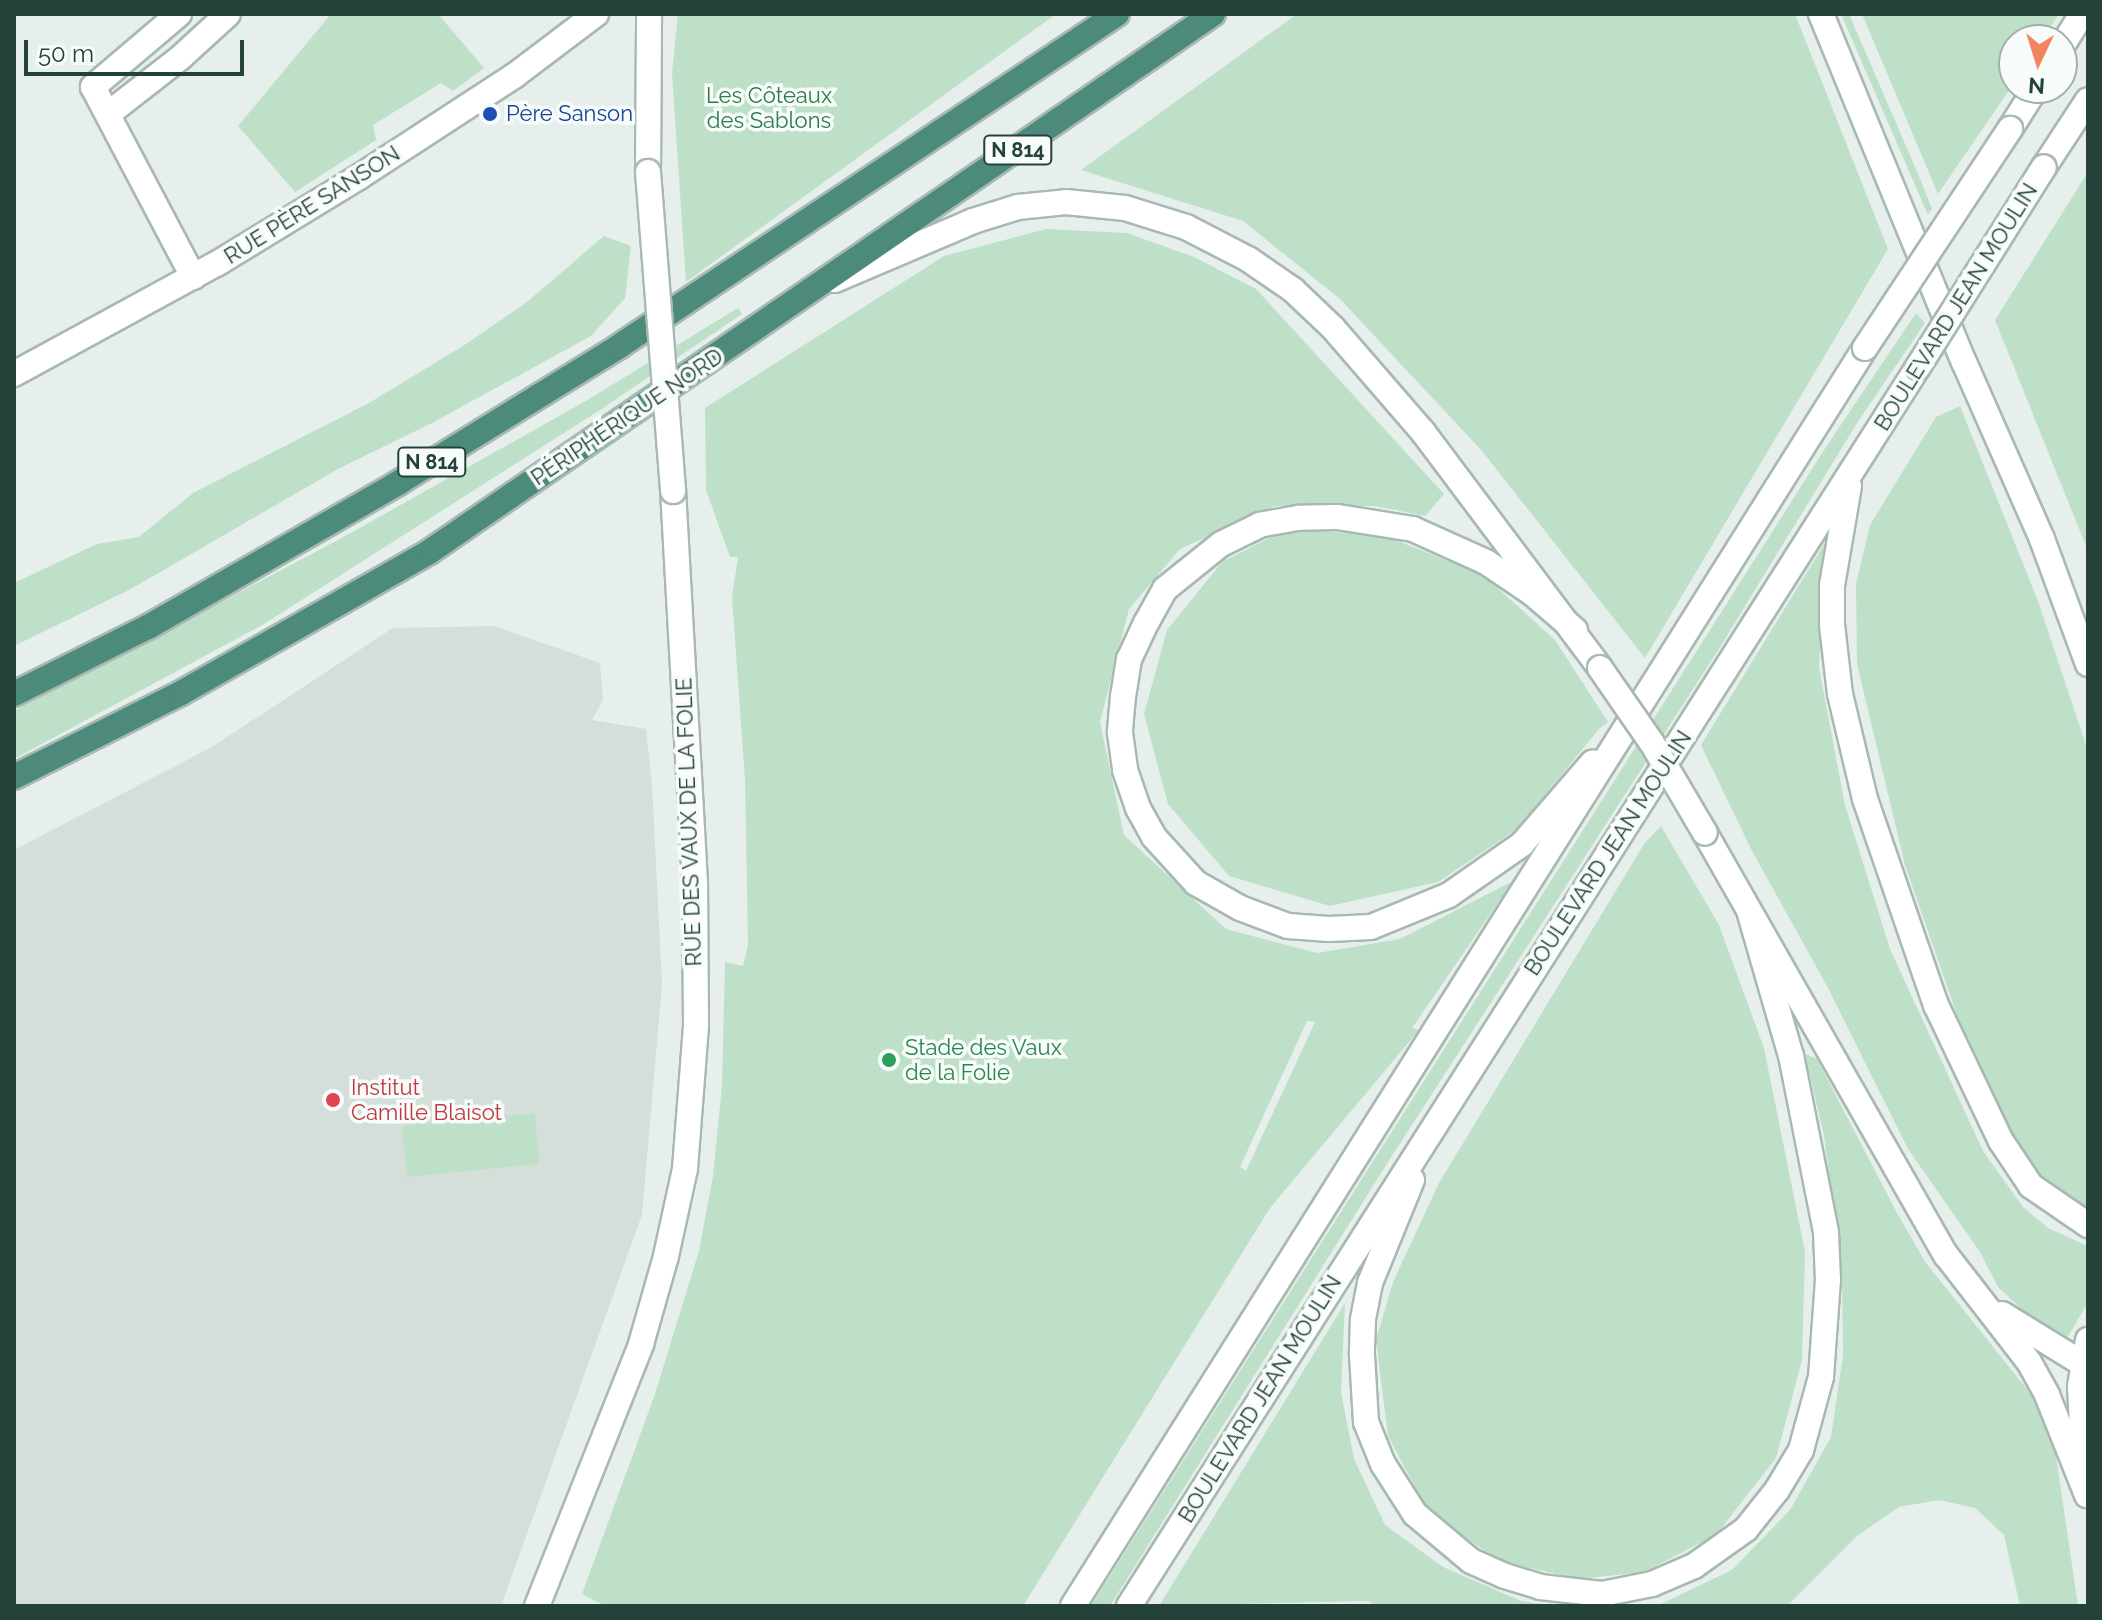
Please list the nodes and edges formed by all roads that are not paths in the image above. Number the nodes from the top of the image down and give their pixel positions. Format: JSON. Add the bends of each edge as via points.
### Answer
{"nodes":[{"id":1,"x":179,"y":14,"type":"edge"},
{"id":2,"x":228,"y":14,"type":"edge"},
{"id":3,"x":596,"y":14,"type":"edge"},
{"id":4,"x":649,"y":14,"type":"edge"},
{"id":5,"x":1117,"y":14,"type":"edge"},
{"id":6,"x":1213,"y":14,"type":"edge"},
{"id":7,"x":1821,"y":14,"type":"edge"},
{"id":8,"x":2088,"y":100,"type":"edge"},
{"id":9,"x":2026,"y":104,"type":"edge"},
{"id":10,"x":108,"y":114,"type":"junction"},
{"id":11,"x":193,"y":277,"type":"junction"},
{"id":12,"x":822,"y":285,"type":"junction"},
{"id":13,"x":14,"y":374,"type":"edge"},
{"id":14,"x":1851,"y":476,"type":"junction"},
{"id":15,"x":1575,"y":630,"type":"junction"},
{"id":16,"x":2088,"y":664,"type":"edge"},
{"id":17,"x":14,"y":694,"type":"edge"},
{"id":18,"x":1647,"y":699,"type":"junction"},
{"id":19,"x":14,"y":777,"type":"edge"},
{"id":20,"x":1750,"y":914,"type":"junction"},
{"id":21,"x":1436,"y":1122,"type":"junction"},
{"id":22,"x":2088,"y":1225,"type":"edge"},
{"id":23,"x":1987,"y":1304,"type":"junction"},
{"id":24,"x":2088,"y":1340,"type":"edge"},
{"id":25,"x":2085,"y":1366,"type":"edge"},
{"id":26,"x":2087,"y":1495,"type":"edge"},
{"id":27,"x":2088,"y":1502,"type":"edge"},
{"id":28,"x":537,"y":1606,"type":"edge"},
{"id":29,"x":1073,"y":1606,"type":"edge"},
{"id":30,"x":1129,"y":1606,"type":"edge"}],
"edges":[{"from":1,"to":10,"type":"main road","via":[[93,87]]},
{"from":2,"to":10,"type":"main road"},
{"from":3,"to":11,"type":"main road","name":"RUE PÈRE SANSON","via":[[416,141]]},
{"from":4,"to":28,"type":"main road","name":"RUE DES VAUX DE LA FOLIE","bridge":true,"via":[[648,172],[673,491],[695,883],[696,1025],[685,1169],[666,1256],[641,1344]]},
{"from":5,"to":17,"type":"highway","number":"N 814","via":[[682,305],[475,435],[148,627]]},
{"from":6,"to":12,"type":"highway","name":"PÉRIPHÉRIQUE NORD","number":"N 814"},
{"from":7,"to":16,"type":"main road","via":[[2042,539]]},
{"from":8,"to":14,"type":"main road","name":"BOULEVARD JEAN MOULIN","bridge":true},
{"from":9,"to":18,"type":"main road","bridge":true,"via":[[1865,348]]},
{"from":10,"to":11,"type":"main road"},
{"from":11,"to":13,"type":"main road","name":"RUE PÈRE SANSON"},
{"from":12,"to":15,"type":"main road","via":[[1018,207],[1066,202],[1125,208],[1186,227],[1282,282],[1333,328],[1423,432]]},
{"from":12,"to":19,"type":"highway","name":"PÉRIPHÉRIQUE NORD","number":"N 814","via":[[429,552],[181,693]]},
{"from":14,"to":21,"type":"main road","name":"BOULEVARD JEAN MOULIN"},
{"from":14,"to":22,"type":"main road","via":[[1832,585],[1832,625],[1840,694],[1865,799],[1936,1005],[2001,1141],[2031,1186]]},
{"from":15,"to":18,"type":"main road","via":[[1486,562],[1413,529],[1337,517],[1260,525],[1221,544],[1165,589],[1129,659],[1120,733],[1138,808],[1154,837],[1196,883],[1240,908],[1288,926],[1371,927],[1449,895],[1522,844]]},
{"from":15,"to":20,"type":"main road","bridge":true,"via":[[1652,743]]},
{"from":18,"to":29,"type":"main road"},
{"from":20,"to":21,"type":"main road","via":[[1791,1056],[1826,1232],[1821,1377],[1801,1450],[1777,1490],[1746,1529],[1694,1566],[1652,1584],[1602,1594],[1528,1584],[1471,1561],[1440,1538],[1415,1514],[1383,1464],[1366,1422],[1363,1320],[1370,1283]]},
{"from":20,"to":23,"type":"main road","via":[[1946,1255]]},
{"from":21,"to":30,"type":"main road","name":"BOULEVARD JEAN MOULIN"},
{"from":23,"to":25,"type":"main road"},
{"from":23,"to":26,"type":"main road","via":[[2047,1395]]},
{"from":24,"to":25,"type":"main road"},
{"from":25,"to":26,"type":"main road","via":[[2081,1425]]},
{"from":26,"to":27,"type":"main road"}]}
